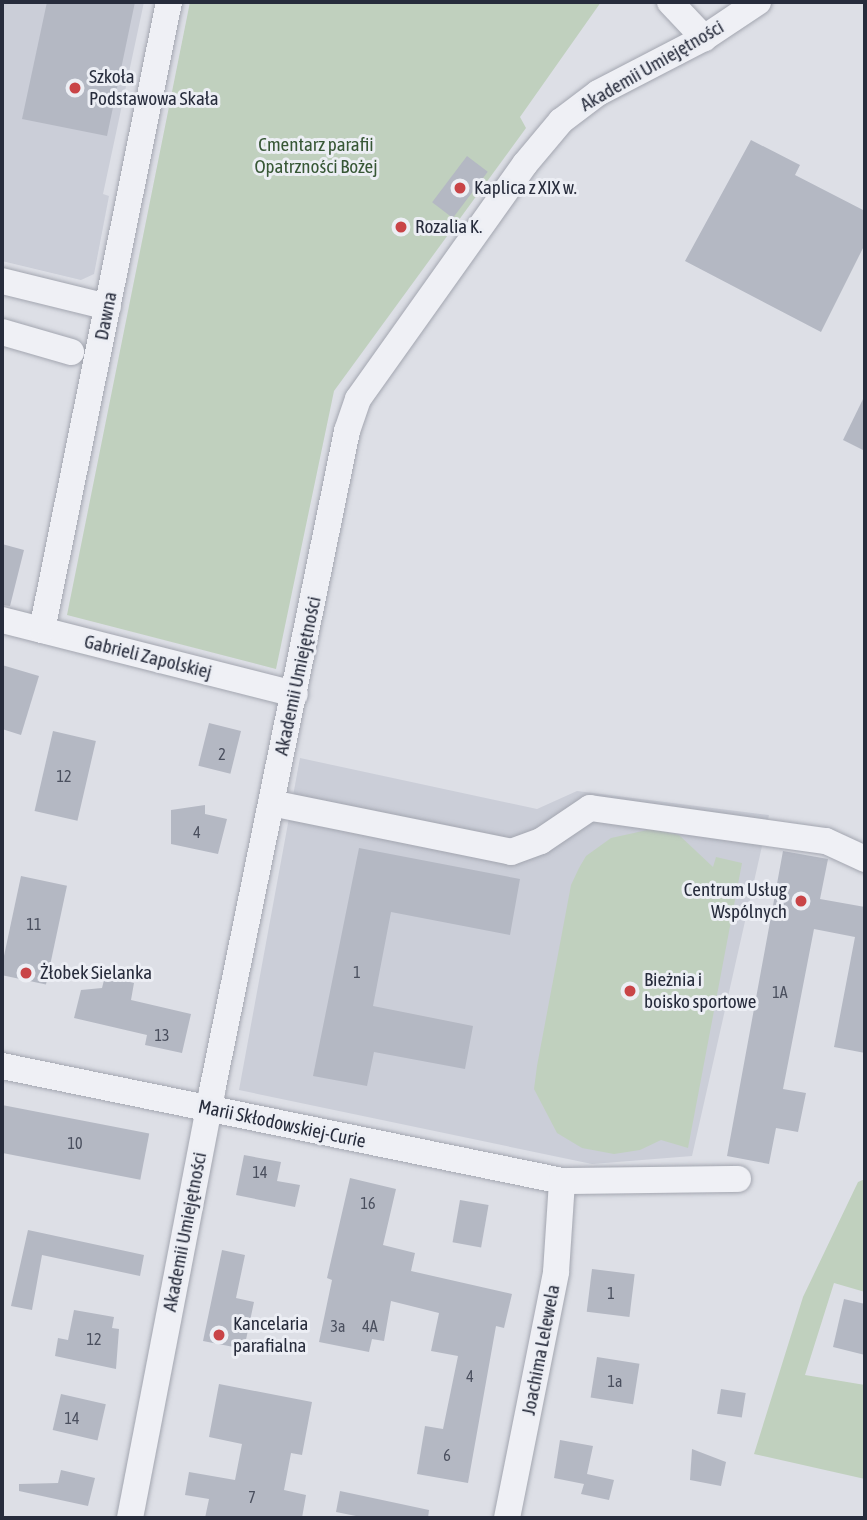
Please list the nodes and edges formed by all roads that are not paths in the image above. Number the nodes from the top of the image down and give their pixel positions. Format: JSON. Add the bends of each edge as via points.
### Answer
{"nodes":[{"id":1,"x":169,"y":2,"type":"edge"},
{"id":2,"x":670,"y":2,"type":"edge"},
{"id":3,"x":758,"y":2,"type":"edge"},
{"id":4,"x":704,"y":38,"type":"junction"},
{"id":5,"x":2,"y":281,"type":"edge"},
{"id":6,"x":108,"y":307,"type":"junction"},
{"id":7,"x":2,"y":332,"type":"edge"},
{"id":8,"x":71,"y":352,"type":"dead end"},
{"id":9,"x":2,"y":620,"type":"edge"},
{"id":10,"x":42,"y":630,"type":"junction"},
{"id":11,"x":295,"y":694,"type":"junction"},
{"id":12,"x":271,"y":803,"type":"junction"},
{"id":13,"x":865,"y":859,"type":"edge"},
{"id":14,"x":2,"y":1066,"type":"edge"},
{"id":15,"x":209,"y":1109,"type":"junction"},
{"id":16,"x":738,"y":1179,"type":"dead end"},
{"id":17,"x":562,"y":1181,"type":"junction"},
{"id":18,"x":130,"y":1518,"type":"edge"},
{"id":19,"x":507,"y":1518,"type":"edge"}],
"edges":[{"from":1,"to":6,"type":"street","name":"Dawna"},
{"from":2,"to":4,"type":"street"},
{"from":3,"to":4,"type":"street","name":"Akademii Umiejętności"},
{"from":4,"to":11,"type":"street","name":"Akademii Umiejętności","via":[[598,93],[561,121],[376,369],[347,431]]},
{"from":5,"to":6,"type":"street"},
{"from":6,"to":10,"type":"street","name":"Dawna"},
{"from":7,"to":8,"type":"street"},
{"from":9,"to":10,"type":"street","name":"Gabrieli Zapolskiej"},
{"from":10,"to":11,"type":"street","name":"Gabrieli Zapolskiej"},
{"from":11,"to":12,"type":"street","name":"Akademii Umiejętności"},
{"from":12,"to":13,"type":"street","via":[[511,852],[541,841],[590,808],[826,841]]},
{"from":12,"to":15,"type":"street","name":"Akademii Umiejętności"},
{"from":14,"to":15,"type":"street","name":"Marii Skłodowskiej-Curie"},
{"from":15,"to":17,"type":"street","name":"Marii Skłodowskiej-Curie"},
{"from":15,"to":18,"type":"street","name":"Akademii Umiejętności"},
{"from":16,"to":17,"type":"street","name":"Marii Skłodowskiej-Curie"},
{"from":17,"to":19,"type":"street","name":"Joachima Lelewela","via":[[556,1272]]}]}
